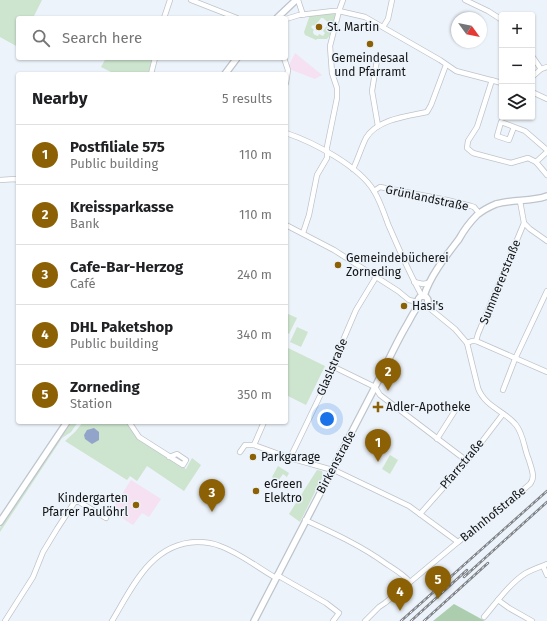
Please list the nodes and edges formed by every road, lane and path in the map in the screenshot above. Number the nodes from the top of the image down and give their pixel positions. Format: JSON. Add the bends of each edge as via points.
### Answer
{"nodes":[{"id":1,"x":170,"y":0,"type":"edge"},
{"id":2,"x":191,"y":0,"type":"edge"},
{"id":3,"x":297,"y":0,"type":"edge"},
{"id":4,"x":343,"y":0,"type":"edge"},
{"id":5,"x":392,"y":0,"type":"edge"},
{"id":6,"x":465,"y":0,"type":"edge"},
{"id":7,"x":339,"y":11,"type":"junction"},
{"id":8,"x":303,"y":15,"type":"junction"},
{"id":9,"x":165,"y":16,"type":"edge"},
{"id":10,"x":232,"y":16,"type":"edge"},
{"id":11,"x":279,"y":16,"type":"edge"},
{"id":12,"x":288,"y":18,"type":"edge"},
{"id":13,"x":499,"y":18,"type":"edge"},
{"id":14,"x":383,"y":28,"type":"junction"},
{"id":15,"x":154,"y":60,"type":"edge"},
{"id":16,"x":236,"y":60,"type":"edge"},
{"id":17,"x":285,"y":60,"type":"edge"},
{"id":18,"x":377,"y":60,"type":"dead end"},
{"id":19,"x":535,"y":60,"type":"edge"},
{"id":20,"x":446,"y":64,"type":"junction"},
{"id":21,"x":547,"y":67,"type":"edge"},
{"id":22,"x":541,"y":69,"type":"junction"},
{"id":23,"x":152,"y":72,"type":"edge"},
{"id":24,"x":226,"y":72,"type":"edge"},
{"id":25,"x":288,"y":72,"type":"edge"},
{"id":26,"x":535,"y":74,"type":"edge"},
{"id":27,"x":492,"y":80,"type":"junction"},
{"id":28,"x":499,"y":82,"type":"edge"},
{"id":29,"x":535,"y":93,"type":"edge"},
{"id":30,"x":547,"y":99,"type":"edge"},
{"id":31,"x":378,"y":126,"type":"junction"},
{"id":32,"x":514,"y":127,"type":"dead end"},
{"id":33,"x":288,"y":134,"type":"edge"},
{"id":34,"x":547,"y":151,"type":"edge"},
{"id":35,"x":327,"y":152,"type":"junction"},
{"id":36,"x":536,"y":162,"type":"junction"},
{"id":37,"x":353,"y":169,"type":"junction"},
{"id":38,"x":547,"y":175,"type":"edge"},
{"id":39,"x":16,"y":179,"type":"edge"},
{"id":40,"x":0,"y":180,"type":"edge"},
{"id":41,"x":374,"y":191,"type":"junction"},
{"id":42,"x":547,"y":196,"type":"edge"},
{"id":43,"x":520,"y":201,"type":"junction"},
{"id":44,"x":479,"y":213,"type":"junction"},
{"id":45,"x":524,"y":223,"type":"junction"},
{"id":46,"x":288,"y":226,"type":"edge"},
{"id":47,"x":303,"y":233,"type":"junction"},
{"id":48,"x":547,"y":241,"type":"edge"},
{"id":49,"x":376,"y":277,"type":"junction"},
{"id":50,"x":414,"y":282,"type":"junction"},
{"id":51,"x":428,"y":283,"type":"junction"},
{"id":52,"x":547,"y":291,"type":"edge"},
{"id":53,"x":423,"y":296,"type":"junction"},
{"id":54,"x":418,"y":304,"type":"junction"},
{"id":55,"x":427,"y":304,"type":"junction"},
{"id":56,"x":476,"y":342,"type":"junction"},
{"id":57,"x":467,"y":343,"type":"junction"},
{"id":58,"x":515,"y":359,"type":"junction"},
{"id":59,"x":334,"y":367,"type":"junction"},
{"id":60,"x":547,"y":372,"type":"edge"},
{"id":61,"x":375,"y":387,"type":"junction"},
{"id":62,"x":503,"y":390,"type":"dead end"},
{"id":63,"x":456,"y":409,"type":"dead end"},
{"id":64,"x":503,"y":414,"type":"junction"},
{"id":65,"x":66,"y":424,"type":"edge"},
{"id":66,"x":130,"y":424,"type":"edge"},
{"id":67,"x":263,"y":424,"type":"edge"},
{"id":68,"x":437,"y":439,"type":"junction"},
{"id":69,"x":254,"y":445,"type":"junction"},
{"id":70,"x":240,"y":452,"type":"dead end"},
{"id":71,"x":170,"y":457,"type":"dead end"},
{"id":72,"x":290,"y":458,"type":"junction"},
{"id":73,"x":467,"y":461,"type":"junction"},
{"id":74,"x":332,"y":470,"type":"junction"},
{"id":75,"x":420,"y":514,"type":"junction"},
{"id":76,"x":106,"y":518,"type":"dead end"},
{"id":77,"x":305,"y":520,"type":"junction"},
{"id":78,"x":0,"y":522,"type":"edge"},
{"id":79,"x":458,"y":542,"type":"junction"},
{"id":80,"x":545,"y":565,"type":"edge"},
{"id":81,"x":547,"y":575,"type":"edge"},
{"id":82,"x":276,"y":577,"type":"junction"},
{"id":83,"x":410,"y":582,"type":"junction"},
{"id":84,"x":498,"y":600,"type":"junction"},
{"id":85,"x":484,"y":617,"type":"dead end"},
{"id":86,"x":0,"y":620,"type":"edge"},
{"id":87,"x":6,"y":620,"type":"edge"},
{"id":88,"x":112,"y":621,"type":"edge"},
{"id":89,"x":254,"y":621,"type":"edge"},
{"id":90,"x":333,"y":621,"type":"edge"},
{"id":91,"x":365,"y":621,"type":"edge"},
{"id":92,"x":532,"y":621,"type":"edge"}],
"edges":[{"from":1,"to":9,"type":"street"},
{"from":2,"to":10,"type":"street"},
{"from":3,"to":8,"type":"street"},
{"from":3,"to":11,"type":"street"},
{"from":4,"to":7,"type":"street"},
{"from":5,"to":14,"type":"street","via":[[388,19]]},
{"from":6,"to":13,"type":"street"},
{"from":7,"to":8,"type":"street"},
{"from":7,"to":14,"type":"street","via":[[365,17]]},
{"from":7,"to":35,"type":"street","via":[[330,46],[337,98]]},
{"from":8,"to":12,"type":"street"},
{"from":14,"to":20,"type":"street"},
{"from":15,"to":23,"type":"street"},
{"from":16,"to":24,"type":"street"},
{"from":17,"to":25,"type":"street"},
{"from":18,"to":31,"type":"street","via":[[372,91]]},
{"from":19,"to":22,"type":"street"},
{"from":20,"to":27,"type":"street","via":[[456,71]]},
{"from":20,"to":31,"type":"street","via":[[427,112]]},
{"from":21,"to":22,"type":"street"},
{"from":22,"to":26,"type":"street"},
{"from":27,"to":28,"type":"street"},
{"from":27,"to":36,"type":"street","via":[[477,127],[468,141],[467,148],[473,153],[511,163],[528,158]]},
{"from":29,"to":30,"type":"street"},
{"from":31,"to":37,"type":"street","via":[[367,136]]},
{"from":32,"to":34,"type":"street","via":[[526,131]]},
{"from":33,"to":35,"type":"street"},
{"from":34,"to":36,"type":"street"},
{"from":35,"to":37,"type":"street"},
{"from":35,"to":47,"type":"street","via":[[327,158],[317,175]]},
{"from":36,"to":38,"type":"street"},
{"from":37,"to":41,"type":"street"},
{"from":39,"to":40,"type":"street"},
{"from":41,"to":44,"type":"street","name":"Grünlandstraße","via":[[380,187],[447,200],[474,207]]},
{"from":41,"to":50,"type":"street"},
{"from":42,"to":43,"type":"street"},
{"from":43,"to":44,"type":"street","via":[[495,205]]},
{"from":43,"to":45,"type":"street"},
{"from":44,"to":51,"type":"street"},
{"from":45,"to":48,"type":"street"},
{"from":45,"to":56,"type":"street","name":"Summererstraße"},
{"from":46,"to":47,"type":"street"},
{"from":47,"to":49,"type":"street"},
{"from":49,"to":54,"type":"street"},
{"from":49,"to":59,"type":"street","name":"Glaslstraße","via":[[356,310]]},
{"from":50,"to":51,"type":"street"},
{"from":50,"to":53,"type":"street"},
{"from":51,"to":53,"type":"street"},
{"from":52,"to":58,"type":"street"},
{"from":53,"to":54,"type":"street"},
{"from":53,"to":55,"type":"street","via":[[427,297]]},
{"from":54,"to":55,"type":"street"},
{"from":54,"to":61,"type":"street","name":"Birkenstraße"},
{"from":55,"to":57,"type":"street","name":"Bahnhofstraße","via":[[460,333]]},
{"from":56,"to":57,"type":"street"},
{"from":56,"to":58,"type":"street"},
{"from":57,"to":64,"type":"street","name":"Bahnhofstraße","via":[[481,395]]},
{"from":58,"to":60,"type":"street"},
{"from":58,"to":62,"type":"street"},
{"from":59,"to":61,"type":"street"},
{"from":59,"to":72,"type":"street","name":"Glaslstraße"},
{"from":61,"to":68,"type":"street","via":[[380,395]]},
{"from":61,"to":74,"type":"street","name":"Birkenstraße"},
{"from":63,"to":68,"type":"street"},
{"from":64,"to":73,"type":"street","name":"Pfarrstraße"},
{"from":64,"to":79,"type":"street","name":"Bahnhofstraße","via":[[517,426],[523,437],[533,479],[496,513]]},
{"from":65,"to":78,"type":"street"},
{"from":66,"to":71,"type":"street","via":[[139,437]]},
{"from":67,"to":69,"type":"street"},
{"from":68,"to":73,"type":"street"},
{"from":69,"to":70,"type":"street","via":[[244,445]]},
{"from":69,"to":72,"type":"street"},
{"from":72,"to":74,"type":"street"},
{"from":73,"to":75,"type":"street","name":"Pfarrstraße"},
{"from":74,"to":75,"type":"street","via":[[401,502]]},
{"from":74,"to":77,"type":"street","name":"Birkenstraße"},
{"from":75,"to":79,"type":"street"},
{"from":76,"to":87,"type":"street","via":[[76,500],[46,546],[33,577]]},
{"from":77,"to":82,"type":"street","name":"Birkenstraße"},
{"from":77,"to":83,"type":"street","via":[[374,555]]},
{"from":79,"to":83,"type":"street","name":"Bahnhofstraße"},
{"from":80,"to":81,"type":"street"},
{"from":80,"to":84,"type":"street","via":[[525,574]]},
{"from":82,"to":88,"type":"street","via":[[220,546],[206,542],[181,544],[170,548],[151,562]]},
{"from":82,"to":89,"type":"street","name":"Birkenstraße"},
{"from":82,"to":90,"type":"street","via":[[326,603],[339,613]]},
{"from":83,"to":91,"type":"street","name":"Bahnhofstraße"},
{"from":84,"to":85,"type":"street"},
{"from":84,"to":92,"type":"street"},
{"from":86,"to":87,"type":"street"}]}
